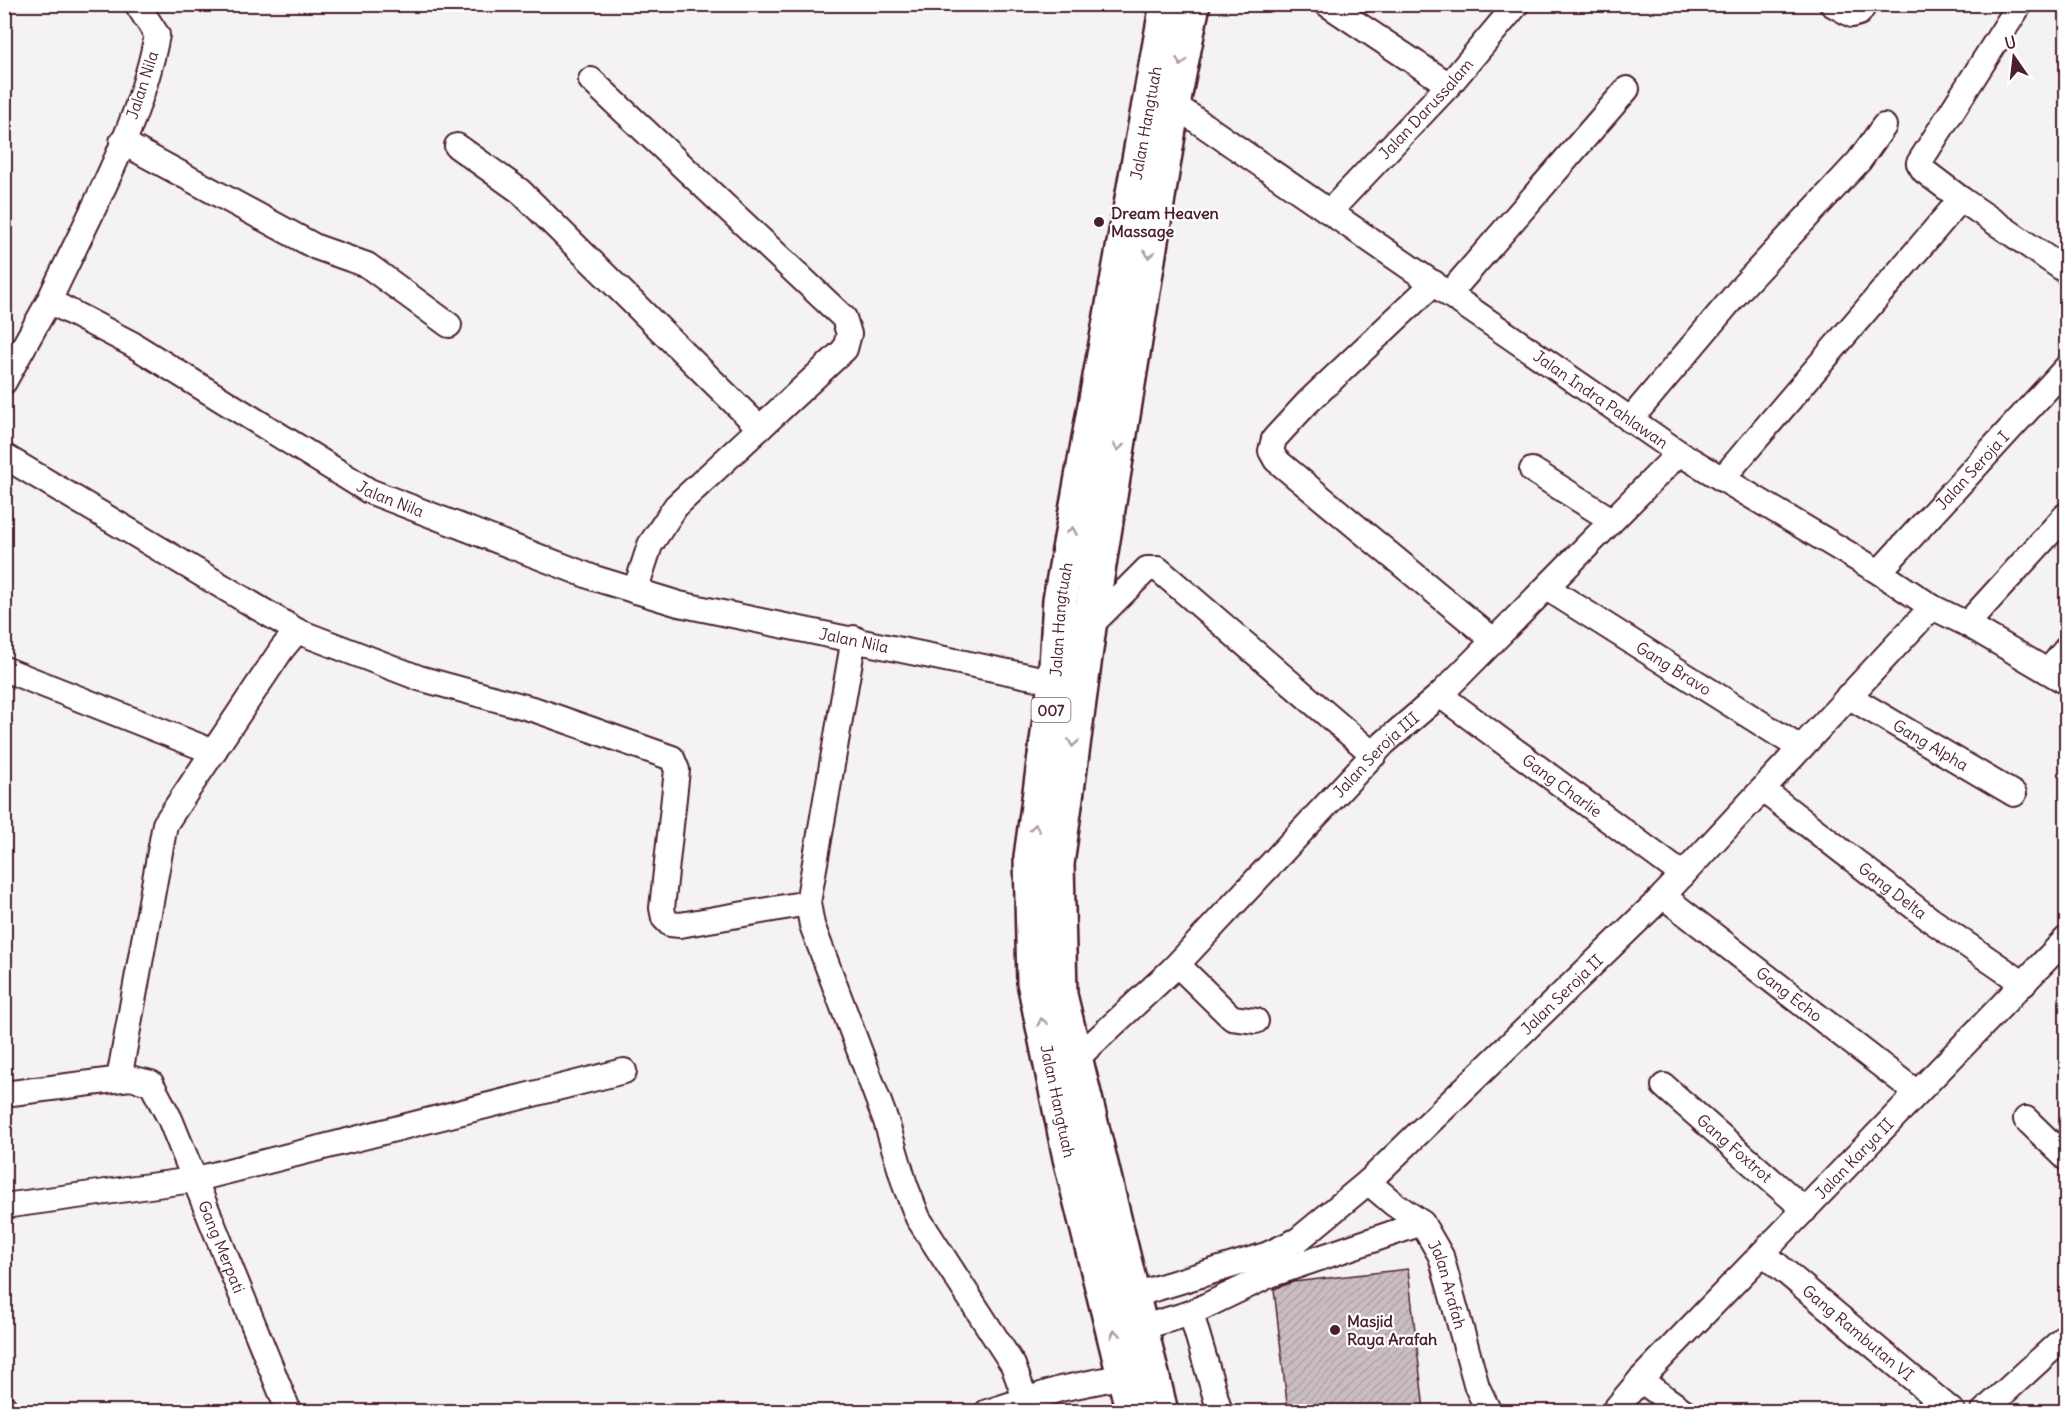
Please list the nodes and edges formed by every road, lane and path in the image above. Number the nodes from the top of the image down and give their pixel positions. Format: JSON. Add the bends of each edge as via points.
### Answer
{"nodes":[{"id":1,"x":1167,"y":4,"type":"edge"},
{"id":2,"x":1192,"y":4,"type":"edge"},
{"id":3,"x":1327,"y":4,"type":"edge"},
{"id":4,"x":1517,"y":4,"type":"edge"},
{"id":5,"x":1832,"y":4,"type":"edge"},
{"id":6,"x":1865,"y":4,"type":"edge"},
{"id":7,"x":2020,"y":4,"type":"edge"},
{"id":8,"x":148,"y":10,"type":"edge"},
{"id":9,"x":591,"y":80,"type":"dead end"},
{"id":10,"x":1449,"y":85,"type":"junction"},
{"id":11,"x":1627,"y":89,"type":"dead end"},
{"id":12,"x":1161,"y":103,"type":"junction"},
{"id":13,"x":1884,"y":126,"type":"dead end"},
{"id":14,"x":122,"y":142,"type":"junction"},
{"id":15,"x":457,"y":146,"type":"dead end"},
{"id":16,"x":1961,"y":199,"type":"junction"},
{"id":17,"x":1330,"y":211,"type":"junction"},
{"id":18,"x":2067,"y":271,"type":"edge"},
{"id":19,"x":1441,"y":289,"type":"junction"},
{"id":20,"x":49,"y":301,"type":"junction"},
{"id":21,"x":449,"y":325,"type":"dead end"},
{"id":22,"x":2067,"y":368,"type":"edge"},
{"id":23,"x":4,"y":382,"type":"edge"},
{"id":24,"x":1630,"y":420,"type":"junction"},
{"id":25,"x":760,"y":428,"type":"junction"},
{"id":26,"x":1679,"y":453,"type":"junction"},
{"id":27,"x":4,"y":456,"type":"edge"},
{"id":28,"x":1532,"y":470,"type":"dead end"},
{"id":29,"x":1722,"y":479,"type":"junction"},
{"id":30,"x":2067,"y":515,"type":"edge"},
{"id":31,"x":1610,"y":519,"type":"junction"},
{"id":32,"x":1879,"y":572,"type":"junction"},
{"id":33,"x":1547,"y":588,"type":"junction"},
{"id":34,"x":635,"y":591,"type":"junction"},
{"id":35,"x":1932,"y":607,"type":"junction"},
{"id":36,"x":1967,"y":624,"type":"junction"},
{"id":37,"x":1089,"y":627,"type":"junction"},
{"id":38,"x":297,"y":631,"type":"junction"},
{"id":39,"x":854,"y":638,"type":"junction"},
{"id":40,"x":1493,"y":640,"type":"junction"},
{"id":41,"x":2067,"y":649,"type":"edge"},
{"id":42,"x":4,"y":669,"type":"edge"},
{"id":43,"x":2057,"y":676,"type":"edge"},
{"id":44,"x":1068,"y":685,"type":"junction"},
{"id":45,"x":1440,"y":695,"type":"junction"},
{"id":46,"x":1848,"y":696,"type":"junction"},
{"id":47,"x":1800,"y":748,"type":"junction"},
{"id":48,"x":214,"y":752,"type":"junction"},
{"id":49,"x":1374,"y":755,"type":"junction"},
{"id":50,"x":1763,"y":790,"type":"junction"},
{"id":51,"x":2014,"y":794,"type":"dead end"},
{"id":52,"x":1683,"y":875,"type":"junction"},
{"id":53,"x":1664,"y":896,"type":"junction"},
{"id":54,"x":808,"y":903,"type":"junction"},
{"id":55,"x":2067,"y":939,"type":"edge"},
{"id":56,"x":1174,"y":968,"type":"junction"},
{"id":57,"x":2024,"y":984,"type":"junction"},
{"id":58,"x":1256,"y":1021,"type":"dead end"},
{"id":59,"x":1075,"y":1060,"type":"junction"},
{"id":60,"x":624,"y":1071,"type":"dead end"},
{"id":61,"x":119,"y":1079,"type":"junction"},
{"id":62,"x":1664,"y":1086,"type":"dead end"},
{"id":63,"x":1917,"y":1093,"type":"junction"},
{"id":64,"x":4,"y":1094,"type":"edge"},
{"id":65,"x":2026,"y":1119,"type":"dead end"},
{"id":66,"x":1084,"y":1156,"type":"junction"},
{"id":67,"x":2067,"y":1158,"type":"edge"},
{"id":68,"x":193,"y":1180,"type":"junction"},
{"id":69,"x":1368,"y":1182,"type":"junction"},
{"id":70,"x":4,"y":1206,"type":"edge"},
{"id":71,"x":1805,"y":1210,"type":"junction"},
{"id":72,"x":1422,"y":1222,"type":"junction"},
{"id":73,"x":1763,"y":1253,"type":"junction"},
{"id":74,"x":1131,"y":1296,"type":"junction"},
{"id":75,"x":1191,"y":1313,"type":"junction"},
{"id":76,"x":1140,"y":1328,"type":"junction"},
{"id":77,"x":2067,"y":1336,"type":"edge"},
{"id":78,"x":1124,"y":1376,"type":"junction"},
{"id":79,"x":1640,"y":1380,"type":"junction"},
{"id":80,"x":1025,"y":1398,"type":"junction"},
{"id":81,"x":4,"y":1407,"type":"edge"},
{"id":82,"x":6,"y":1412,"type":"edge"},
{"id":83,"x":289,"y":1412,"type":"edge"},
{"id":84,"x":987,"y":1412,"type":"edge"},
{"id":85,"x":1133,"y":1412,"type":"edge"},
{"id":86,"x":1161,"y":1412,"type":"edge"},
{"id":87,"x":1220,"y":1412,"type":"edge"},
{"id":88,"x":1489,"y":1412,"type":"edge"},
{"id":89,"x":1613,"y":1412,"type":"edge"},
{"id":90,"x":1685,"y":1412,"type":"edge"},
{"id":91,"x":1953,"y":1412,"type":"edge"},
{"id":92,"x":1983,"y":1412,"type":"edge"}],
"edges":[{"from":1,"to":12,"type":"highway","name":"Jalan Hangtuah","number":"007"},
{"from":2,"to":12,"type":"highway","name":"Jalan Hangtuah","number":"007","one_way":true},
{"from":3,"to":10,"type":"street"},
{"from":4,"to":10,"type":"street","name":"Jalan Darussalam"},
{"from":5,"to":6,"type":"street","via":[[1852,15]]},
{"from":7,"to":16,"type":"street","via":[[1919,164]]},
{"from":8,"to":14,"type":"street","name":"Jalan Nila","via":[[157,35],[152,61]]},
{"from":9,"to":25,"type":"street","via":[[844,318],[849,334],[845,349]]},
{"from":10,"to":17,"type":"street","name":"Jalan Darussalam"},
{"from":11,"to":19,"type":"street"},
{"from":12,"to":17,"type":"street","name":"Jalan Indra Pahlawan"},
{"from":12,"to":37,"type":"highway","name":"Jalan Hangtuah","number":"007","one_way":true},
{"from":44,"to":12,"type":"highway","name":"Jalan Hangtuah","number":"007","one_way":true,"via":[[1060,600]]},
{"from":13,"to":24,"type":"street","via":[[1858,161],[1742,287]]},
{"from":14,"to":20,"type":"street","name":"Jalan Nila"},
{"from":14,"to":21,"type":"street","via":[[316,248],[367,265]]},
{"from":15,"to":25,"type":"street","via":[[520,190]]},
{"from":16,"to":18,"type":"street"},
{"from":16,"to":29,"type":"street"},
{"from":17,"to":19,"type":"street","name":"Jalan Indra Pahlawan"},
{"from":19,"to":24,"type":"street","name":"Jalan Indra Pahlawan"},
{"from":19,"to":40,"type":"street","via":[[1308,402],[1274,439],[1271,451],[1282,465]]},
{"from":20,"to":23,"type":"street"},
{"from":20,"to":34,"type":"street","name":"Jalan Nila","via":[[132,344],[369,491]]},
{"from":22,"to":32,"type":"street","name":"Jalan Seroja I"},
{"from":24,"to":26,"type":"street","name":"Jalan Indra Pahlawan"},
{"from":25,"to":34,"type":"street","via":[[676,506],[650,545]]},
{"from":26,"to":29,"type":"street","name":"Jalan Indra Pahlawan"},
{"from":26,"to":31,"type":"street","name":"Jalan Seroja III"},
{"from":27,"to":38,"type":"street"},
{"from":28,"to":31,"type":"street"},
{"from":29,"to":32,"type":"street","name":"Jalan Indra Pahlawan"},
{"from":30,"to":36,"type":"street"},
{"from":31,"to":33,"type":"street","name":"Jalan Seroja III"},
{"from":32,"to":35,"type":"street","name":"Jalan Indra Pahlawan"},
{"from":33,"to":40,"type":"street","name":"Jalan Seroja III"},
{"from":33,"to":47,"type":"street","name":"Gang Bravo"},
{"from":34,"to":39,"type":"street","name":"Jalan Nila","via":[[679,604]]},
{"from":35,"to":36,"type":"street","name":"Jalan Indra Pahlawan"},
{"from":35,"to":46,"type":"street","name":"Jalan Seroja II"},
{"from":36,"to":43,"type":"street","name":"Jalan Indra Pahlawan"},
{"from":37,"to":44,"type":"highway","name":"Jalan Hangtuah","number":"007"},
{"from":37,"to":49,"type":"street","via":[[1147,570],[1158,569]]},
{"from":38,"to":48,"type":"street"},
{"from":38,"to":54,"type":"street","via":[[419,678],[536,710],[672,758],[677,770],[662,908],[670,924]]},
{"from":39,"to":44,"type":"street","name":"Jalan Nila"},
{"from":39,"to":54,"type":"street"},
{"from":40,"to":45,"type":"street","name":"Jalan Seroja III"},
{"from":41,"to":43,"type":"street"},
{"from":42,"to":48,"type":"street"},
{"from":44,"to":59,"type":"highway","name":"Jalan Hangtuah","number":"007","one_way":true,"via":[[1057,864],[1060,995]]},
{"from":66,"to":44,"type":"highway","name":"Jalan Hangtuah","number":"007","one_way":true,"via":[[1034,982],[1031,945],[1031,857]]},
{"from":45,"to":49,"type":"street","name":"Jalan Seroja III"},
{"from":45,"to":52,"type":"street","name":"Gang Charlie"},
{"from":46,"to":47,"type":"street","name":"Jalan Seroja II"},
{"from":46,"to":51,"type":"street","name":"Gang Alpha"},
{"from":47,"to":50,"type":"street","name":"Jalan Seroja II"},
{"from":48,"to":61,"type":"street","via":[[165,824]]},
{"from":49,"to":56,"type":"street","name":"Jalan Seroja III"},
{"from":50,"to":52,"type":"street","name":"Jalan Seroja II"},
{"from":50,"to":57,"type":"street","name":"Gang Delta","via":[[1931,920]]},
{"from":52,"to":53,"type":"street","name":"Jalan Seroja II"},
{"from":53,"to":63,"type":"street","name":"Gang Echo"},
{"from":53,"to":69,"type":"street","name":"Jalan Seroja II"},
{"from":54,"to":80,"type":"street","via":[[812,925],[918,1218],[1013,1365]]},
{"from":55,"to":57,"type":"street","name":"Jalan Karya II"},
{"from":56,"to":58,"type":"street","via":[[1182,969],[1232,1018]]},
{"from":56,"to":59,"type":"street","name":"Jalan Seroja III"},
{"from":57,"to":63,"type":"street","name":"Jalan Karya II"},
{"from":59,"to":66,"type":"highway","name":"Jalan Hangtuah","number":"007"},
{"from":60,"to":68,"type":"street"},
{"from":61,"to":64,"type":"street"},
{"from":61,"to":68,"type":"street","name":"Gang Merpati","via":[[151,1083],[170,1119]]},
{"from":62,"to":71,"type":"street","name":"Gang Foxtrot"},
{"from":63,"to":71,"type":"street","name":"Jalan Karya II"},
{"from":65,"to":67,"type":"street"},
{"from":66,"to":74,"type":"highway","name":"Jalan Hangtuah","number":"007"},
{"from":78,"to":66,"type":"highway","name":"Jalan Hangtuah","number":"007","one_way":true},
{"from":68,"to":70,"type":"street"},
{"from":68,"to":83,"type":"street","name":"Gang Merpati"},
{"from":69,"to":72,"type":"street","name":"Jalan Arafah"},
{"from":69,"to":74,"type":"street","name":"Jalan Seroja II","via":[[1298,1240],[1255,1259]]},
{"from":71,"to":73,"type":"street","name":"Jalan Karya II"},
{"from":72,"to":75,"type":"street","via":[[1270,1275]]},
{"from":72,"to":88,"type":"street","name":"Jalan Arafah","via":[[1441,1256],[1477,1387]]},
{"from":73,"to":79,"type":"street","name":"Jalan Karya II"},
{"from":73,"to":91,"type":"street","name":"Gang Rambutan VI"},
{"from":74,"to":76,"type":"highway","name":"Jalan Hangtuah","number":"007"},
{"from":75,"to":76,"type":"street"},
{"from":75,"to":87,"type":"street"},
{"from":76,"to":86,"type":"highway","name":"Jalan Hangtuah","number":"007"},
{"from":77,"to":92,"type":"street"},
{"from":78,"to":80,"type":"street"},
{"from":78,"to":85,"type":"highway","name":"Jalan Hangtuah","number":"007"},
{"from":79,"to":89,"type":"street","name":"Jalan Karya II"},
{"from":79,"to":90,"type":"street"},
{"from":80,"to":84,"type":"street"},
{"from":81,"to":82,"type":"street"}]}
